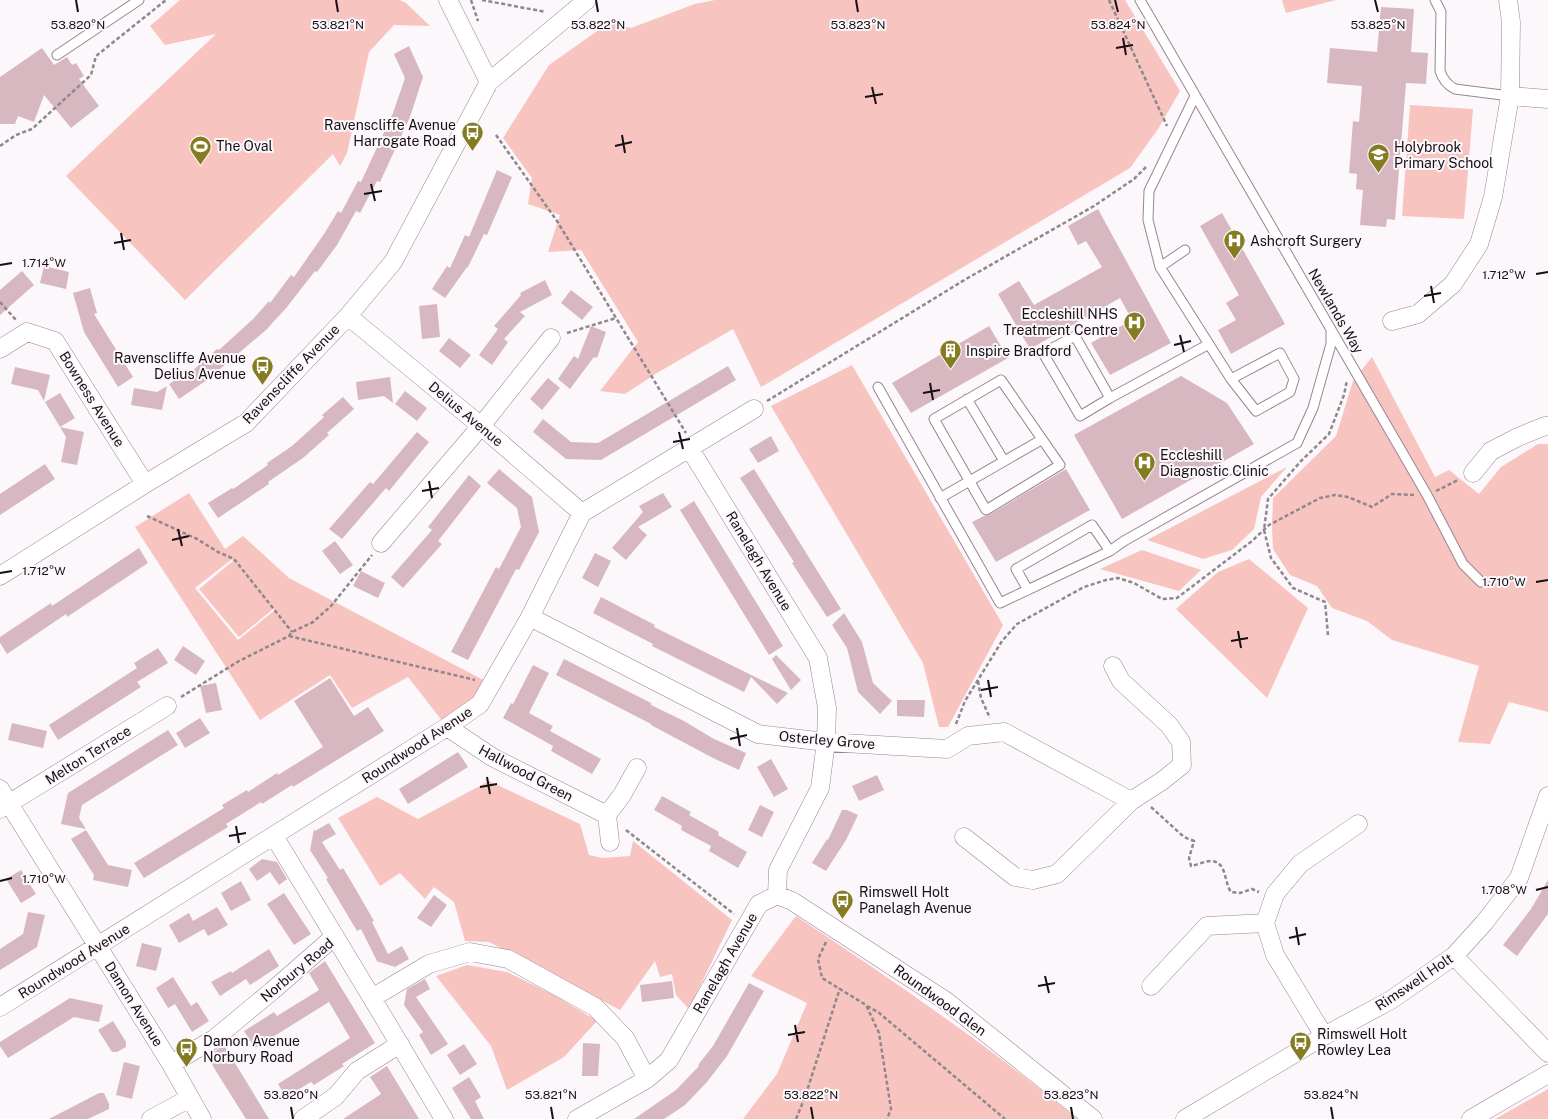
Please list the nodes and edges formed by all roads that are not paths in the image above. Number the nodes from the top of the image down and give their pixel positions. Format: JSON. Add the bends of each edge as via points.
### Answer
{"nodes":[{"id":1,"x":138,"y":0,"type":"edge"},
{"id":2,"x":448,"y":0,"type":"edge"},
{"id":3,"x":587,"y":0,"type":"edge"},
{"id":4,"x":1140,"y":0,"type":"edge"},
{"id":5,"x":1435,"y":0,"type":"edge"},
{"id":6,"x":1508,"y":0,"type":"edge"},
{"id":7,"x":57,"y":55,"type":"dead end"},
{"id":8,"x":489,"y":82,"type":"junction"},
{"id":9,"x":1195,"y":96,"type":"junction"},
{"id":10,"x":1510,"y":96,"type":"junction"},
{"id":11,"x":1548,"y":99,"type":"edge"},
{"id":12,"x":1185,"y":250,"type":"dead end"},
{"id":13,"x":1160,"y":267,"type":"junction"},
{"id":14,"x":348,"y":316,"type":"junction"},
{"id":15,"x":1392,"y":321,"type":"dead end"},
{"id":16,"x":1331,"y":330,"type":"junction"},
{"id":17,"x":551,"y":338,"type":"road end"},
{"id":18,"x":1209,"y":344,"type":"junction"},
{"id":19,"x":0,"y":349,"type":"edge"},
{"id":20,"x":1232,"y":379,"type":"junction"},
{"id":21,"x":878,"y":387,"type":"dead end"},
{"id":22,"x":1110,"y":398,"type":"junction"},
{"id":23,"x":967,"y":400,"type":"junction"},
{"id":24,"x":754,"y":409,"type":"road end"},
{"id":25,"x":481,"y":426,"type":"junction"},
{"id":26,"x":1548,"y":426,"type":"edge"},
{"id":27,"x":1041,"y":440,"type":"junction"},
{"id":28,"x":692,"y":447,"type":"junction"},
{"id":29,"x":1004,"y":462,"type":"junction"},
{"id":30,"x":1473,"y":473,"type":"road end"},
{"id":31,"x":969,"y":481,"type":"junction"},
{"id":32,"x":145,"y":484,"type":"junction"},
{"id":33,"x":940,"y":498,"type":"junction"},
{"id":34,"x":582,"y":513,"type":"junction"},
{"id":35,"x":381,"y":543,"type":"road end"},
{"id":36,"x":1110,"y":551,"type":"junction"},
{"id":37,"x":0,"y":576,"type":"edge"},
{"id":38,"x":1481,"y":582,"type":"dead end"},
{"id":39,"x":1028,"y":590,"type":"junction"},
{"id":40,"x":530,"y":617,"type":"junction"},
{"id":41,"x":1113,"y":666,"type":"dead end"},
{"id":42,"x":167,"y":706,"type":"road end"},
{"id":43,"x":447,"y":727,"type":"junction"},
{"id":44,"x":826,"y":742,"type":"junction"},
{"id":45,"x":637,"y":768,"type":"dead end"},
{"id":46,"x":1548,"y":796,"type":"edge"},
{"id":47,"x":1135,"y":798,"type":"junction"},
{"id":48,"x":3,"y":801,"type":"edge"},
{"id":49,"x":607,"y":815,"type":"junction"},
{"id":50,"x":1358,"y":824,"type":"dead end"},
{"id":51,"x":274,"y":836,"type":"junction"},
{"id":52,"x":964,"y":837,"type":"dead end"},
{"id":53,"x":610,"y":842,"type":"dead end"},
{"id":54,"x":777,"y":895,"type":"junction"},
{"id":55,"x":1265,"y":923,"type":"junction"},
{"id":56,"x":335,"y":936,"type":"junction"},
{"id":57,"x":98,"y":947,"type":"junction"},
{"id":58,"x":1454,"y":956,"type":"junction"},
{"id":59,"x":1151,"y":986,"type":"dead end"},
{"id":60,"x":372,"y":998,"type":"junction"},
{"id":61,"x":0,"y":1007,"type":"edge"},
{"id":62,"x":1324,"y":1036,"type":"junction"},
{"id":63,"x":400,"y":1044,"type":"junction"},
{"id":64,"x":1548,"y":1053,"type":"edge"},
{"id":65,"x":171,"y":1064,"type":"junction"},
{"id":66,"x":1548,"y":1074,"type":"edge"},
{"id":67,"x":647,"y":1079,"type":"junction"},
{"id":68,"x":190,"y":1098,"type":"junction"},
{"id":69,"x":151,"y":1119,"type":"edge"},
{"id":70,"x":202,"y":1119,"type":"edge"},
{"id":71,"x":303,"y":1119,"type":"edge"},
{"id":72,"x":444,"y":1119,"type":"edge"},
{"id":73,"x":577,"y":1119,"type":"edge"},
{"id":74,"x":1093,"y":1119,"type":"edge"},
{"id":75,"x":1185,"y":1119,"type":"edge"},
{"id":76,"x":1471,"y":1119,"type":"edge"}],
"edges":[{"from":1,"to":7,"type":"lane"},
{"from":2,"to":8,"type":"street"},
{"from":3,"to":8,"type":"street","name":"Ravenscliffe Avenue"},
{"from":4,"to":9,"type":"lane","name":"Newlands Way"},
{"from":5,"to":10,"type":"lane","via":[[1441,12],[1440,71],[1448,86]]},
{"from":6,"to":10,"type":"street","via":[[1511,22]]},
{"from":8,"to":14,"type":"street","name":"Ravenscliffe Avenue","via":[[393,262]]},
{"from":9,"to":13,"type":"lane","via":[[1149,191],[1148,220]]},
{"from":9,"to":16,"type":"lane","name":"Newlands Way"},
{"from":10,"to":11,"type":"street"},
{"from":10,"to":15,"type":"street","via":[[1493,197],[1479,244],[1453,284],[1418,314]]},
{"from":12,"to":13,"type":"lane"},
{"from":13,"to":18,"type":"lane"},
{"from":14,"to":25,"type":"street","name":"Delius Avenue"},
{"from":14,"to":32,"type":"street","name":"Ravenscliffe Avenue","via":[[246,423]]},
{"from":16,"to":36,"type":"lane","via":[[1313,408],[1297,442]]},
{"from":16,"to":38,"type":"lane","name":"Newlands Way","via":[[1427,495],[1462,564]]},
{"from":17,"to":25,"type":"street"},
{"from":18,"to":20,"type":"lane"},
{"from":18,"to":22,"type":"lane"},
{"from":19,"to":32,"type":"street","name":"Bowness Avenue","via":[[27,332],[55,341]]},
{"from":20,"to":20,"type":"lane","via":[[1280,353],[1294,379],[1290,392],[1256,411]]},
{"from":21,"to":33,"type":"lane"},
{"from":22,"to":22,"type":"lane","via":[[1075,336],[1043,353],[1080,416]]},
{"from":23,"to":27,"type":"lane","via":[[1001,380]]},
{"from":23,"to":29,"type":"lane"},
{"from":23,"to":31,"type":"lane","via":[[934,419]]},
{"from":24,"to":28,"type":"street"},
{"from":25,"to":34,"type":"street","name":"Delius Avenue"},
{"from":25,"to":35,"type":"street"},
{"from":26,"to":30,"type":"street","via":[[1491,451]]},
{"from":27,"to":29,"type":"lane"},
{"from":27,"to":31,"type":"lane","via":[[1060,465],[986,510]]},
{"from":28,"to":34,"type":"street"},
{"from":28,"to":44,"type":"street","name":"Ranelagh Avenue","via":[[818,658],[827,708]]},
{"from":29,"to":31,"type":"lane"},
{"from":31,"to":33,"type":"lane"},
{"from":32,"to":37,"type":"street","name":"Ravenscliffe Avenue"},
{"from":33,"to":39,"type":"lane","via":[[1000,603]]},
{"from":34,"to":40,"type":"street","name":"Roundwood Avenue"},
{"from":36,"to":39,"type":"lane"},
{"from":36,"to":39,"type":"lane","via":[[1092,525],[1016,569]]},
{"from":40,"to":43,"type":"street","name":"Roundwood Avenue","via":[[480,704]]},
{"from":40,"to":44,"type":"street","name":"Osterley Grove","via":[[758,734]]},
{"from":41,"to":47,"type":"street","via":[[1121,681],[1169,725],[1181,742],[1182,765]]},
{"from":42,"to":48,"type":"street","name":"Melton Terrace"},
{"from":43,"to":49,"type":"street","name":"Hallwood Green","via":[[492,757]]},
{"from":43,"to":51,"type":"street","name":"Roundwood Avenue"},
{"from":44,"to":47,"type":"street","name":"Osterley Grove","via":[[947,748],[968,736],[1004,732]]},
{"from":44,"to":54,"type":"street","name":"Ranelagh Avenue","via":[[820,788],[778,870]]},
{"from":45,"to":49,"type":"street"},
{"from":46,"to":58,"type":"street","name":"Rimswell Holt","via":[[1519,878]]},
{"from":47,"to":52,"type":"street","via":[[1057,874],[1033,880],[1015,877]]},
{"from":48,"to":57,"type":"street","name":"Damon Avenue"},
{"from":49,"to":53,"type":"street"},
{"from":50,"to":55,"type":"street","via":[[1300,864],[1275,894]]},
{"from":51,"to":56,"type":"street"},
{"from":51,"to":57,"type":"street","name":"Roundwood Avenue"},
{"from":54,"to":67,"type":"street","name":"Ranelagh Avenue","via":[[759,904],[670,1060]]},
{"from":54,"to":74,"type":"street","name":"Roundwood Glen","via":[[792,901],[946,1001]]},
{"from":55,"to":59,"type":"street","via":[[1206,926]]},
{"from":55,"to":62,"type":"street","via":[[1275,955]]},
{"from":56,"to":60,"type":"street","name":"Norbury Road"},
{"from":56,"to":65,"type":"street","name":"Norbury Road","via":[[214,1039]]},
{"from":57,"to":61,"type":"street","name":"Roundwood Avenue"},
{"from":57,"to":65,"type":"street","name":"Damon Avenue"},
{"from":58,"to":62,"type":"street","name":"Rimswell Holt","via":[[1391,1000]]},
{"from":58,"to":64,"type":"street"},
{"from":60,"to":63,"type":"street"},
{"from":60,"to":67,"type":"street","via":[[429,964],[470,952],[508,960],[595,1007],[625,1038]]},
{"from":62,"to":75,"type":"street","name":"Rimswell Holt"},
{"from":63,"to":71,"type":"street","via":[[357,1071],[336,1096]]},
{"from":63,"to":72,"type":"street"},
{"from":65,"to":68,"type":"street","name":"Damon Avenue"},
{"from":66,"to":76,"type":"street"},
{"from":67,"to":73,"type":"street","name":"Ranelagh Avenue"},
{"from":68,"to":69,"type":"street"},
{"from":68,"to":70,"type":"street","name":"Damon Avenue"}]}
